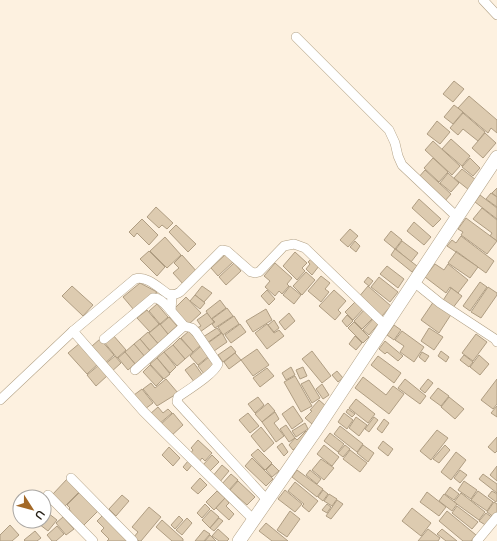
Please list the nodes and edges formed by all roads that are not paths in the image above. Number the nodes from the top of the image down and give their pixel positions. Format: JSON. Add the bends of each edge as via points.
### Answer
{"nodes":[{"id":1,"x":483,"y":0,"type":"edge"},
{"id":2,"x":497,"y":15,"type":"edge"},
{"id":3,"x":296,"y":37,"type":"dead end"},
{"id":4,"x":497,"y":157,"type":"edge"},
{"id":5,"x":457,"y":217,"type":"junction"},
{"id":6,"x":414,"y":282,"type":"junction"},
{"id":7,"x":172,"y":295,"type":"junction"},
{"id":8,"x":171,"y":311,"type":"junction"},
{"id":9,"x":385,"y":325,"type":"junction"},
{"id":10,"x":184,"y":326,"type":"junction"},
{"id":11,"x":72,"y":331,"type":"junction"},
{"id":12,"x":104,"y":338,"type":"dead end"},
{"id":13,"x":497,"y":342,"type":"edge"},
{"id":14,"x":135,"y":370,"type":"dead end"},
{"id":15,"x":0,"y":400,"type":"edge"},
{"id":16,"x":71,"y":478,"type":"dead end"},
{"id":17,"x":52,"y":500,"type":"edge"},
{"id":18,"x":267,"y":500,"type":"junction"},
{"id":19,"x":497,"y":517,"type":"edge"},
{"id":20,"x":253,"y":519,"type":"junction"},
{"id":21,"x":93,"y":541,"type":"edge"},
{"id":22,"x":133,"y":541,"type":"edge"},
{"id":23,"x":239,"y":541,"type":"edge"},
{"id":24,"x":478,"y":541,"type":"edge"}],
"edges":[{"from":1,"to":2,"type":"street"},
{"from":3,"to":5,"type":"street","via":[[389,130],[402,165]]},
{"from":4,"to":5,"type":"street"},
{"from":5,"to":6,"type":"street"},
{"from":6,"to":9,"type":"street"},
{"from":6,"to":13,"type":"street"},
{"from":7,"to":8,"type":"street"},
{"from":7,"to":9,"type":"street","via":[[180,292],[222,250],[227,251],[255,273],[284,246],[294,244],[306,248]]},
{"from":7,"to":11,"type":"street","via":[[146,279],[135,279]]},
{"from":8,"to":10,"type":"street"},
{"from":8,"to":12,"type":"street","via":[[160,299],[154,298]]},
{"from":9,"to":18,"type":"street"},
{"from":10,"to":14,"type":"street"},
{"from":10,"to":18,"type":"street","via":[[196,332],[218,364],[178,397],[177,402]]},
{"from":11,"to":15,"type":"street"},
{"from":11,"to":20,"type":"street","via":[[143,411]]},
{"from":16,"to":22,"type":"street"},
{"from":17,"to":21,"type":"street"},
{"from":18,"to":20,"type":"street"},
{"from":19,"to":24,"type":"street"},
{"from":20,"to":23,"type":"street"}]}
